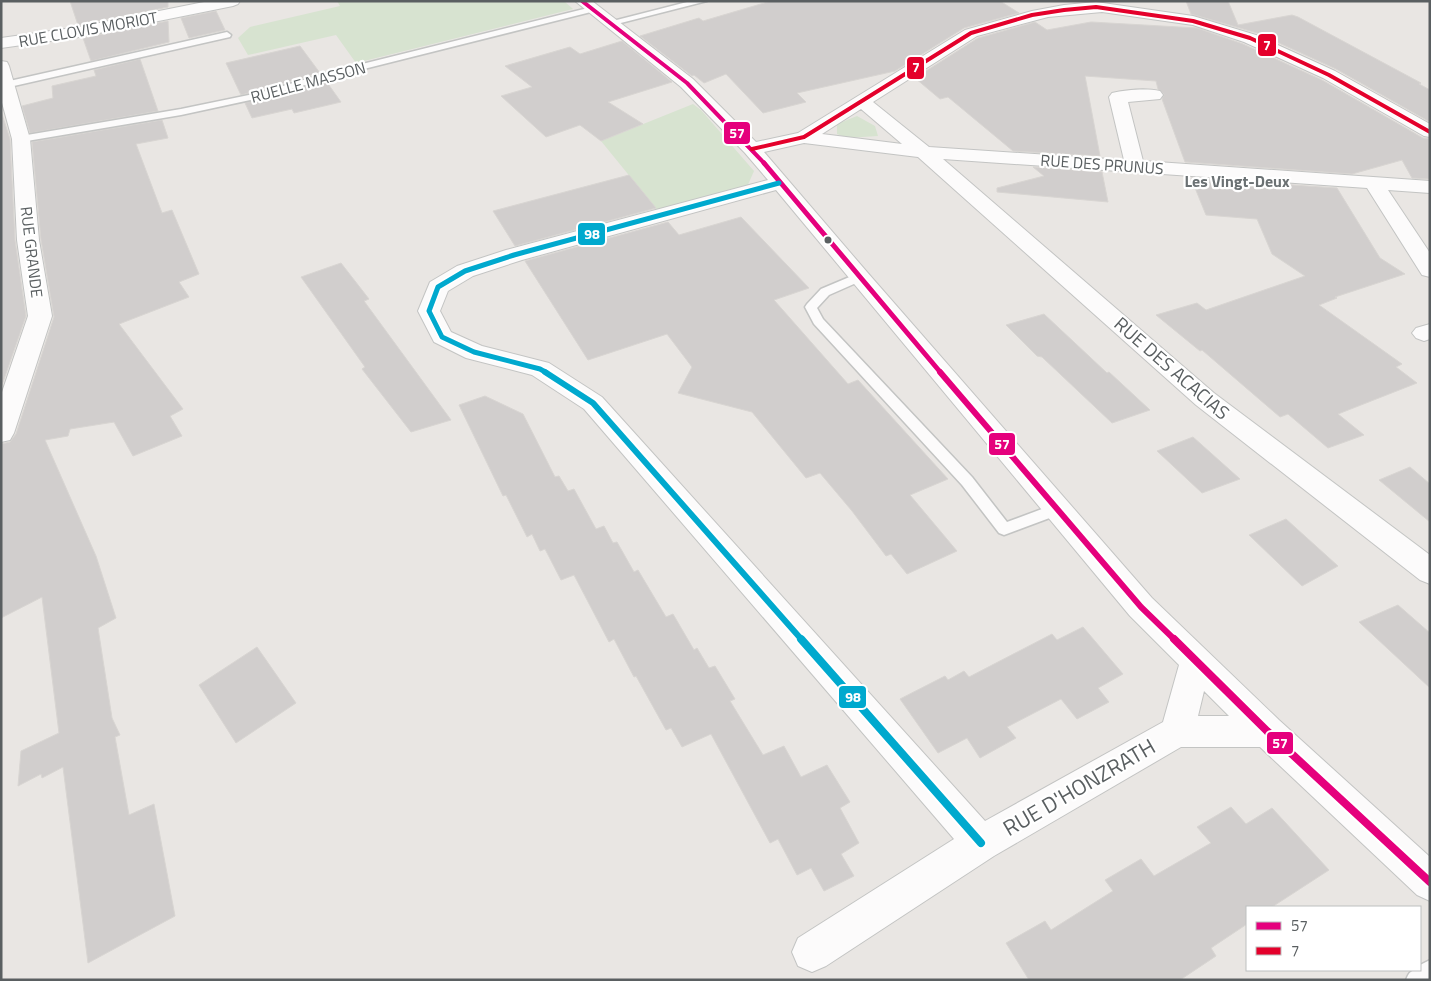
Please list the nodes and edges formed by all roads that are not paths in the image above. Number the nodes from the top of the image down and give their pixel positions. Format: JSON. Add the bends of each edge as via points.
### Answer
{"nodes":[{"id":1,"x":233,"y":1,"type":"edge"},
{"id":2,"x":703,"y":1,"type":"edge"},
{"id":3,"x":1097,"y":4,"type":"edge"},
{"id":4,"x":594,"y":11,"type":"edge"},
{"id":5,"x":227,"y":35,"type":"dead end"},
{"id":6,"x":1,"y":43,"type":"edge"},
{"id":7,"x":3,"y":75,"type":"edge"},
{"id":8,"x":1154,"y":94,"type":"dead end"},
{"id":9,"x":861,"y":101,"type":"junction"},
{"id":10,"x":1430,"y":132,"type":"edge"},
{"id":11,"x":804,"y":138,"type":"junction"},
{"id":12,"x":21,"y":139,"type":"junction"},
{"id":13,"x":752,"y":149,"type":"junction"},
{"id":14,"x":924,"y":152,"type":"junction"},
{"id":15,"x":1135,"y":166,"type":"junction"},
{"id":16,"x":779,"y":183,"type":"junction"},
{"id":17,"x":1374,"y":183,"type":"junction"},
{"id":18,"x":1430,"y":187,"type":"edge"},
{"id":19,"x":1430,"y":270,"type":"edge"},
{"id":20,"x":859,"y":277,"type":"junction"},
{"id":21,"x":1,"y":433,"type":"edge"},
{"id":22,"x":1058,"y":509,"type":"junction"},
{"id":23,"x":1430,"y":572,"type":"edge"},
{"id":24,"x":1196,"y":661,"type":"junction"},
{"id":25,"x":1267,"y":731,"type":"junction"},
{"id":26,"x":1177,"y":732,"type":"junction"},
{"id":27,"x":981,"y":843,"type":"junction"},
{"id":28,"x":1430,"y":882,"type":"edge"},
{"id":29,"x":812,"y":952,"type":"dead end"},
{"id":30,"x":1430,"y":971,"type":"edge"},
{"id":31,"x":1417,"y":980,"type":"edge"}],
"edges":[{"from":1,"to":6,"type":"street","name":"RUE CLOVIS MORIOT","via":[[79,32]]},
{"from":2,"to":4,"type":"lane","name":"RUELLE MASSON"},
{"from":3,"to":9,"type":"street","via":[[1041,13],[971,34]]},
{"from":3,"to":10,"type":"street","via":[[1182,18],[1252,39],[1361,92]]},
{"from":4,"to":12,"type":"lane","name":"RUELLE MASSON","via":[[337,73],[247,99]]},
{"from":4,"to":13,"type":"street","via":[[687,83]]},
{"from":5,"to":7,"type":"lane"},
{"from":7,"to":12,"type":"street","name":"RUE GRANDE"},
{"from":8,"to":15,"type":"street","via":[[1118,97]]},
{"from":9,"to":11,"type":"street"},
{"from":9,"to":14,"type":"street","name":"RUE DES ACACIAS"},
{"from":11,"to":13,"type":"street"},
{"from":11,"to":14,"type":"street","name":"RUE DES PRUNUS"},
{"from":12,"to":21,"type":"street","name":"RUE GRANDE","via":[[28,240],[40,316]]},
{"from":13,"to":16,"type":"street"},
{"from":14,"to":15,"type":"street","name":"RUE DES PRUNUS"},
{"from":14,"to":23,"type":"street","name":"RUE DES ACACIAS","via":[[1205,399]]},
{"from":15,"to":17,"type":"street","name":"RUE DES PRUNUS"},
{"from":16,"to":20,"type":"street"},
{"from":16,"to":27,"type":"street","name":"RUE D'HONZRATH","via":[[465,271],[438,287],[430,311],[442,337],[474,352],[540,369],[593,403]]},
{"from":17,"to":18,"type":"street","name":"RUE DES PRUNUS"},
{"from":17,"to":19,"type":"street"},
{"from":20,"to":22,"type":"street"},
{"from":20,"to":22,"type":"lane","via":[[825,292],[811,307],[818,322],[967,481],[1004,529]]},
{"from":22,"to":24,"type":"street","via":[[1141,607]]},
{"from":24,"to":25,"type":"street"},
{"from":24,"to":26,"type":"street","name":"RUE D'HONZRATH"},
{"from":25,"to":26,"type":"street","name":"RUE D'HONZRATH"},
{"from":25,"to":28,"type":"street"},
{"from":26,"to":27,"type":"street","name":"RUE D'HONZRATH"},
{"from":27,"to":29,"type":"street","name":"RUE D'HONZRATH"},
{"from":30,"to":31,"type":"lane"}]}
